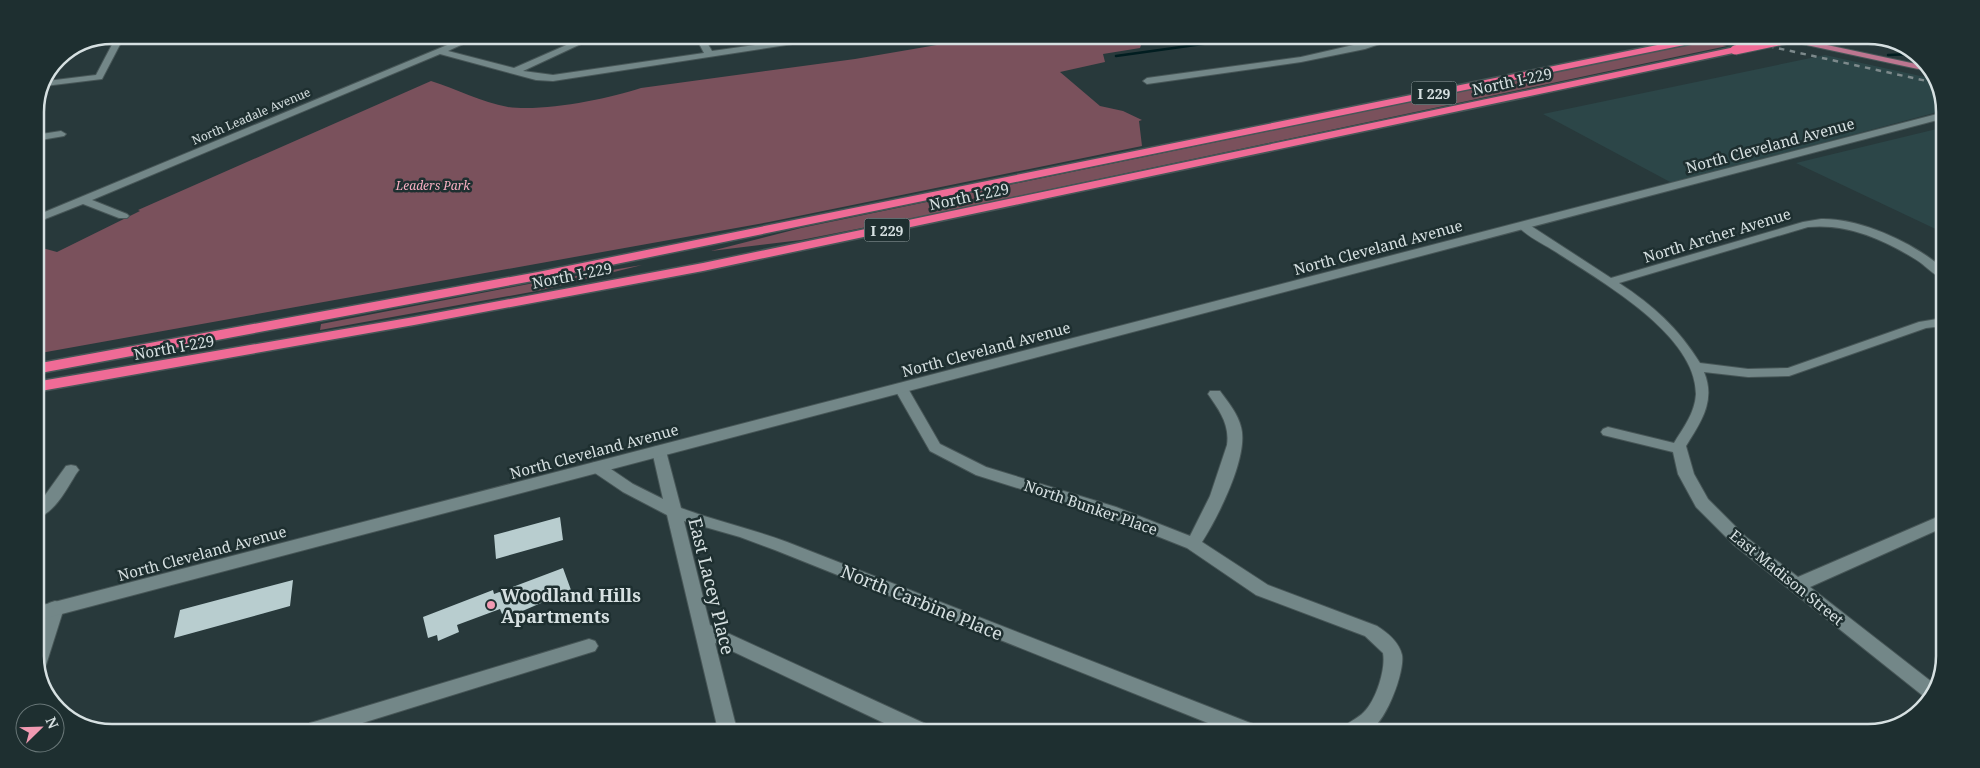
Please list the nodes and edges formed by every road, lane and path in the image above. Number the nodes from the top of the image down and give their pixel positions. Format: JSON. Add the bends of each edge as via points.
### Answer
{"nodes":[{"id":1,"x":116,"y":44,"type":"edge"},
{"id":2,"x":456,"y":44,"type":"edge"},
{"id":3,"x":576,"y":44,"type":"edge"},
{"id":4,"x":704,"y":44,"type":"edge"},
{"id":5,"x":777,"y":44,"type":"edge"},
{"id":6,"x":1372,"y":44,"type":"edge"},
{"id":7,"x":1671,"y":44,"type":"edge"},
{"id":8,"x":1764,"y":44,"type":"edge"},
{"id":9,"x":1811,"y":44,"type":"edge"},
{"id":10,"x":439,"y":51,"type":"junction"},
{"id":11,"x":710,"y":55,"type":"junction"},
{"id":12,"x":1920,"y":68,"type":"edge"},
{"id":13,"x":516,"y":71,"type":"junction"},
{"id":14,"x":1147,"y":81,"type":"dead end"},
{"id":15,"x":50,"y":83,"type":"edge"},
{"id":16,"x":1936,"y":118,"type":"edge"},
{"id":17,"x":61,"y":134,"type":"dead end"},
{"id":18,"x":44,"y":137,"type":"edge"},
{"id":19,"x":83,"y":200,"type":"junction"},
{"id":20,"x":44,"y":216,"type":"edge"},
{"id":21,"x":123,"y":216,"type":"dead end"},
{"id":22,"x":1524,"y":226,"type":"junction"},
{"id":23,"x":1936,"y":269,"type":"edge"},
{"id":24,"x":1611,"y":282,"type":"junction"},
{"id":25,"x":1936,"y":323,"type":"edge"},
{"id":26,"x":1695,"y":366,"type":"junction"},
{"id":27,"x":44,"y":367,"type":"edge"},
{"id":28,"x":44,"y":385,"type":"edge"},
{"id":29,"x":901,"y":388,"type":"junction"},
{"id":30,"x":1215,"y":394,"type":"dead end"},
{"id":31,"x":1608,"y":432,"type":"dead end"},
{"id":32,"x":1680,"y":449,"type":"junction"},
{"id":33,"x":660,"y":451,"type":"junction"},
{"id":34,"x":598,"y":467,"type":"junction"},
{"id":35,"x":71,"y":470,"type":"dead end"},
{"id":36,"x":44,"y":506,"type":"edge"},
{"id":37,"x":673,"y":511,"type":"junction"},
{"id":38,"x":1936,"y":524,"type":"edge"},
{"id":39,"x":1193,"y":544,"type":"junction"},
{"id":40,"x":1795,"y":586,"type":"junction"},
{"id":41,"x":55,"y":608,"type":"junction"},
{"id":42,"x":44,"y":611,"type":"edge"},
{"id":43,"x":703,"y":630,"type":"junction"},
{"id":44,"x":44,"y":641,"type":"edge"},
{"id":45,"x":589,"y":646,"type":"dead end"},
{"id":46,"x":1927,"y":689,"type":"edge"},
{"id":47,"x":333,"y":724,"type":"edge"},
{"id":48,"x":726,"y":724,"type":"edge"},
{"id":49,"x":906,"y":724,"type":"edge"},
{"id":50,"x":1231,"y":724,"type":"edge"},
{"id":51,"x":1363,"y":724,"type":"edge"}],
"edges":[{"from":1,"to":15,"type":"street","via":[[99,77]]},
{"from":2,"to":10,"type":"street","name":"North Leadale Avenue"},
{"from":3,"to":13,"type":"street"},
{"from":4,"to":11,"type":"street"},
{"from":5,"to":11,"type":"street"},
{"from":6,"to":14,"type":"street","via":[[1278,65]]},
{"from":7,"to":27,"type":"highway","name":"North I-229","number":"I 229","via":[[538,276]]},
{"from":8,"to":28,"type":"highway","name":"North I-229","number":"I 229","bridge":true,"via":[[712,265],[423,320]]},
{"from":9,"to":12,"type":"main road"},
{"from":10,"to":13,"type":"street"},
{"from":10,"to":19,"type":"street","name":"North Leadale Avenue"},
{"from":11,"to":13,"type":"street","via":[[568,77],[536,77]]},
{"from":16,"to":22,"type":"street","name":"North Cleveland Avenue"},
{"from":17,"to":18,"type":"street"},
{"from":19,"to":20,"type":"street","name":"North Leadale Avenue"},
{"from":19,"to":21,"type":"street"},
{"from":22,"to":24,"type":"street"},
{"from":22,"to":29,"type":"street","name":"North Cleveland Avenue"},
{"from":23,"to":24,"type":"street","name":"North Archer Avenue","via":[[1885,239],[1832,223],[1807,224]]},
{"from":24,"to":26,"type":"street","via":[[1656,315],[1684,346]]},
{"from":25,"to":26,"type":"street","via":[[1789,372],[1748,373]]},
{"from":26,"to":32,"type":"street","via":[[1701,386],[1701,408]]},
{"from":29,"to":33,"type":"street","name":"North Cleveland Avenue"},
{"from":29,"to":39,"type":"street","name":"North Bunker Place","via":[[934,447],[981,471],[1110,510]]},
{"from":30,"to":39,"type":"street","via":[[1232,421],[1235,446],[1219,496]]},
{"from":31,"to":32,"type":"street"},
{"from":32,"to":40,"type":"street","name":"East Madison Street","via":[[1686,474],[1702,503],[1740,542]]},
{"from":33,"to":34,"type":"street","name":"North Cleveland Avenue"},
{"from":33,"to":37,"type":"street","name":"East Lacey Place"},
{"from":34,"to":37,"type":"street","name":"North Carbine Place","via":[[628,488]]},
{"from":34,"to":41,"type":"street","name":"North Cleveland Avenue"},
{"from":35,"to":36,"type":"street"},
{"from":37,"to":43,"type":"street","name":"East Lacey Place"},
{"from":37,"to":50,"type":"street","name":"North Carbine Place","via":[[743,532]]},
{"from":38,"to":40,"type":"street"},
{"from":39,"to":51,"type":"street","name":"North Bunker Place","via":[[1262,590],[1358,625],[1385,641],[1393,656],[1388,684],[1375,714]]},
{"from":40,"to":46,"type":"street","name":"East Madison Street"},
{"from":41,"to":42,"type":"street","name":"North Cleveland Avenue"},
{"from":41,"to":44,"type":"street"},
{"from":43,"to":48,"type":"street","name":"East Lacey Place"},
{"from":43,"to":49,"type":"street"},
{"from":45,"to":47,"type":"street"}]}
